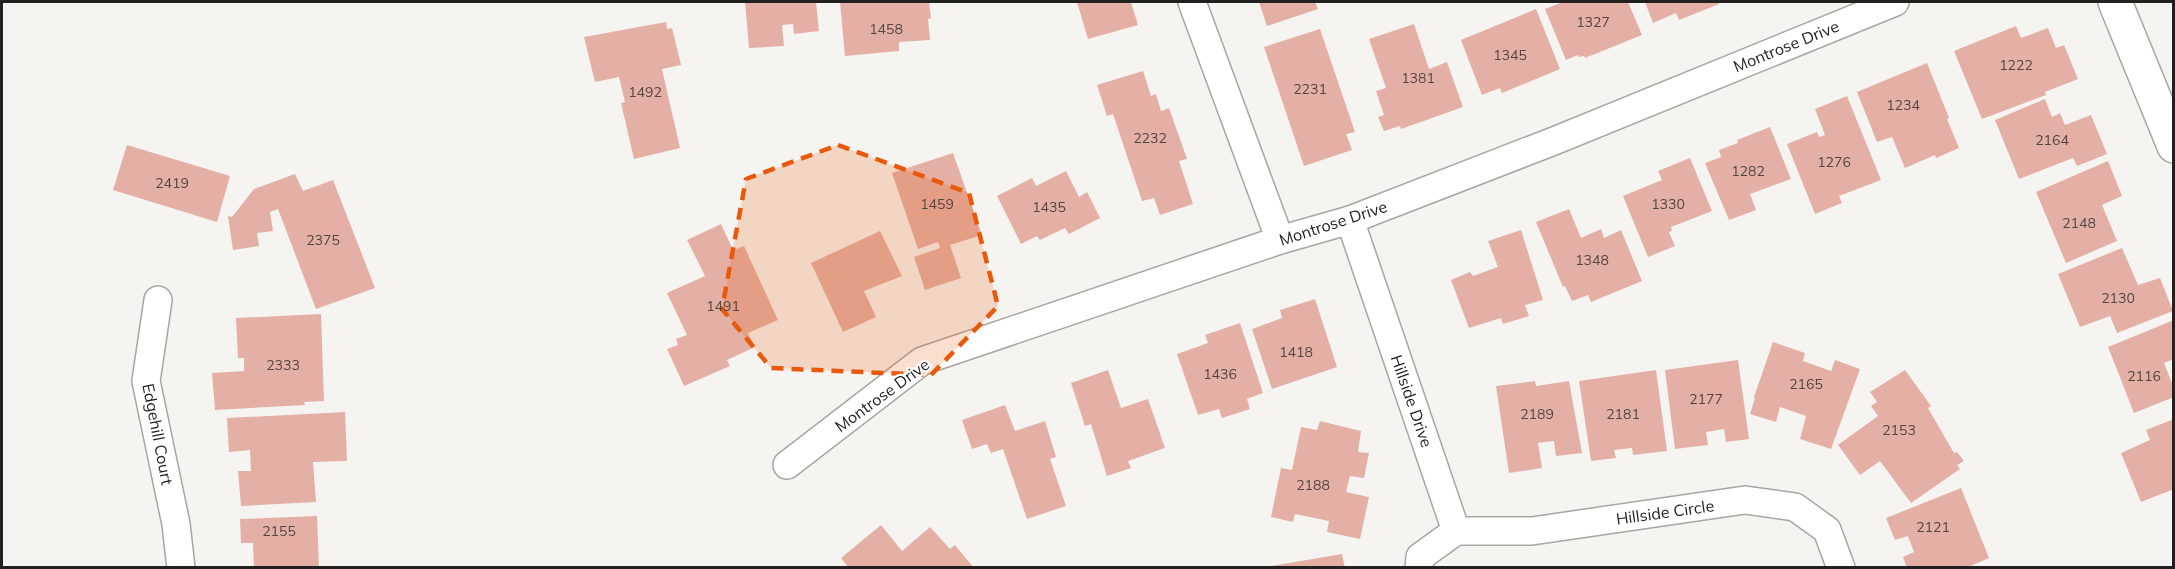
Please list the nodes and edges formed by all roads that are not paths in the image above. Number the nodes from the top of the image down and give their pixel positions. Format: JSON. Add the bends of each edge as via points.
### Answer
{"nodes":[{"id":1,"x":1192,"y":2,"type":"edge"},
{"id":2,"x":1895,"y":2,"type":"edge"},
{"id":3,"x":2115,"y":2,"type":"edge"},
{"id":4,"x":2174,"y":146,"type":"edge"},
{"id":5,"x":1350,"y":220,"type":"junction"},
{"id":6,"x":1280,"y":240,"type":"junction"},
{"id":7,"x":158,"y":300,"type":"dead end"},
{"id":8,"x":787,"y":465,"type":"dead end"},
{"id":9,"x":1456,"y":531,"type":"junction"},
{"id":10,"x":181,"y":567,"type":"edge"},
{"id":11,"x":1419,"y":567,"type":"edge"},
{"id":12,"x":1841,"y":567,"type":"edge"}],
"edges":[{"from":1,"to":6,"type":"street"},
{"from":2,"to":5,"type":"street","name":"Montrose Drive"},
{"from":3,"to":4,"type":"street"},
{"from":5,"to":6,"type":"street","name":"Montrose Drive"},
{"from":5,"to":9,"type":"street","name":"Hillside Drive"},
{"from":6,"to":8,"type":"street","name":"Montrose Drive","via":[[922,361]]},
{"from":7,"to":10,"type":"street","name":"Edgehill Court","via":[[146,381],[176,524]]},
{"from":9,"to":11,"type":"street","via":[[1420,557]]},
{"from":9,"to":12,"type":"street","name":"Hillside Circle","via":[[1532,531],[1745,500],[1795,507],[1827,530]]}]}
